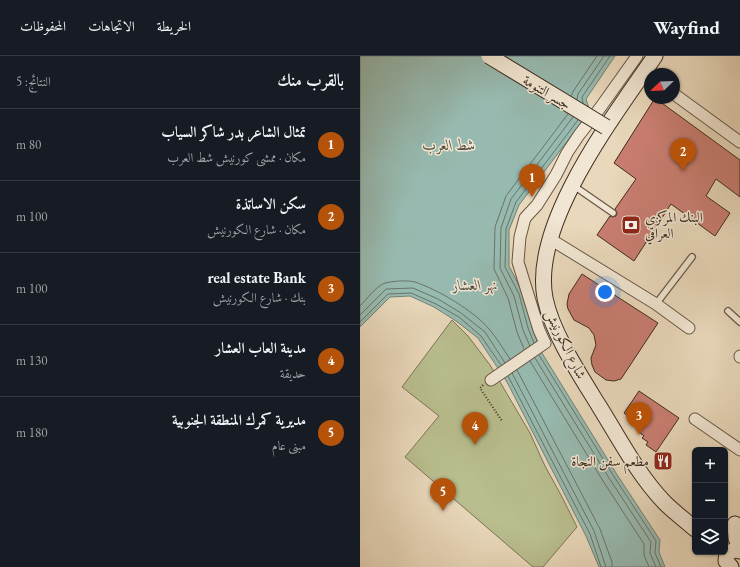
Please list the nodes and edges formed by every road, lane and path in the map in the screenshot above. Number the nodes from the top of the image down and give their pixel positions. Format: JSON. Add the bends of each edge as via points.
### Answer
{"nodes":[{"id":1,"x":489,"y":56,"type":"edge"},
{"id":2,"x":636,"y":56,"type":"edge"},
{"id":3,"x":655,"y":56,"type":"edge"},
{"id":4,"x":650,"y":68,"type":"edge"},
{"id":5,"x":644,"y":78,"type":"edge"},
{"id":6,"x":680,"y":98,"type":"edge"},
{"id":7,"x":606,"y":127,"type":"junction"},
{"id":8,"x":740,"y":142,"type":"edge"},
{"id":9,"x":572,"y":184,"type":"junction"},
{"id":10,"x":613,"y":212,"type":"dead end"},
{"id":11,"x":550,"y":238,"type":"junction"},
{"id":12,"x":692,"y":257,"type":"dead end"},
{"id":13,"x":656,"y":304,"type":"junction"},
{"id":14,"x":728,"y":311,"type":"dead end"},
{"id":15,"x":740,"y":322,"type":"edge"},
{"id":16,"x":689,"y":328,"type":"dead end"},
{"id":17,"x":491,"y":380,"type":"joint"},
{"id":18,"x":695,"y":419,"type":"dead end"},
{"id":19,"x":502,"y":421,"type":"dead end"},
{"id":20,"x":740,"y":450,"type":"edge"},
{"id":21,"x":691,"y":523,"type":"edge"},
{"id":22,"x":733,"y":523,"type":"edge"},
{"id":23,"x":732,"y":555,"type":"edge"}],
"edges":[{"from":1,"to":7,"type":"main road","name":"جسر التنومة","bridge":true},
{"from":2,"to":17,"type":"street","via":[[567,153],[537,205],[525,218],[520,236],[518,262],[538,330],[545,343]]},
{"from":3,"to":4,"type":"main road","name":"شارع الكورنيش"},
{"from":5,"to":7,"type":"main road","name":"شارع الكورنيش"},
{"from":6,"to":8,"type":"street"},
{"from":7,"to":9,"type":"main road","name":"شارع الكورنيش"},
{"from":9,"to":10,"type":"lane"},
{"from":9,"to":11,"type":"main road","name":"شارع الكورنيش"},
{"from":11,"to":13,"type":"street"},
{"from":11,"to":21,"type":"main road","name":"شارع الكورنيش","via":[[545,263],[545,299],[563,345],[648,482],[665,503]]},
{"from":12,"to":13,"type":"lane"},
{"from":13,"to":16,"type":"street"},
{"from":14,"to":15,"type":"lane"},
{"from":17,"to":19,"type":"path","via":[[480,388]]},
{"from":18,"to":20,"type":"street"},
{"from":22,"to":23,"type":"main road","via":[[736,538]]}]}
